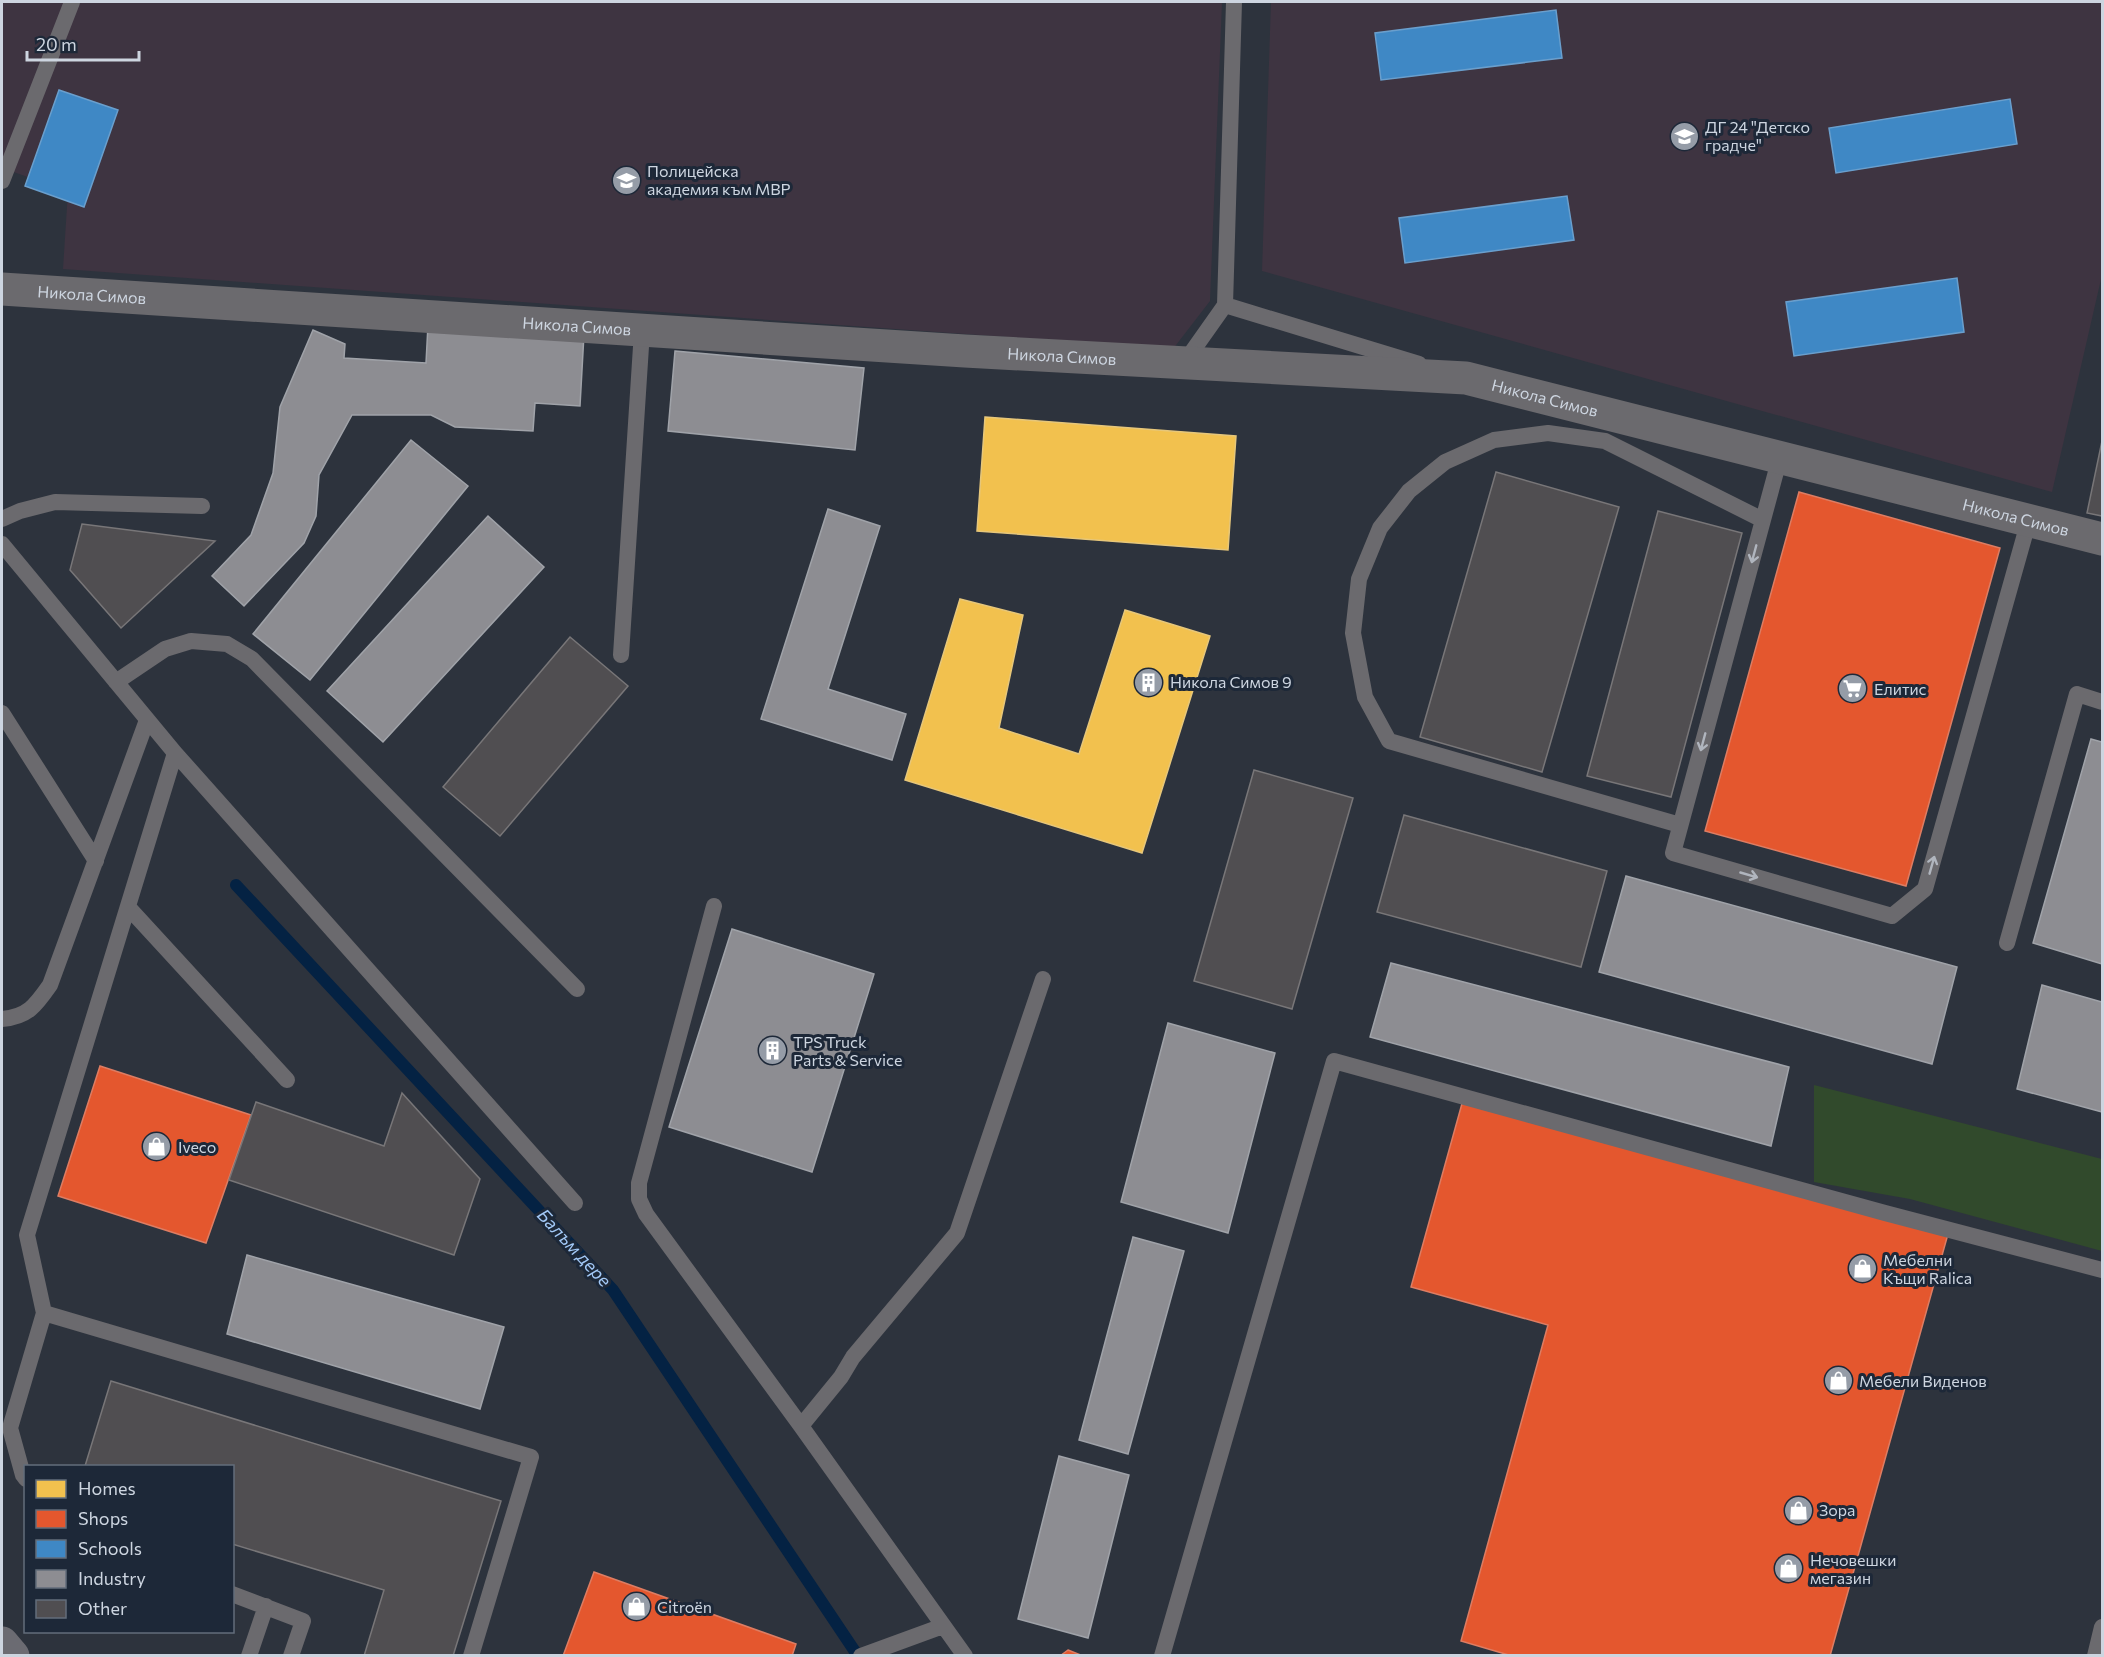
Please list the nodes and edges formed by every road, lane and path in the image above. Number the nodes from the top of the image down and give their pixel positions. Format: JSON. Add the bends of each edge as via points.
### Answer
{"nodes":[{"id":1,"x":72,"y":2,"type":"edge"},
{"id":2,"x":1234,"y":2,"type":"edge"},
{"id":3,"x":2,"y":180,"type":"edge"},
{"id":4,"x":2,"y":289,"type":"edge"},
{"id":5,"x":1225,"y":305,"type":"junction"},
{"id":6,"x":642,"y":331,"type":"junction"},
{"id":7,"x":1183,"y":364,"type":"junction"},
{"id":8,"x":1466,"y":378,"type":"junction"},
{"id":9,"x":1780,"y":457,"type":"junction"},
{"id":10,"x":202,"y":506,"type":"dead end"},
{"id":11,"x":2,"y":519,"type":"edge"},
{"id":12,"x":1763,"y":520,"type":"junction"},
{"id":13,"x":2029,"y":520,"type":"junction"},
{"id":14,"x":2103,"y":539,"type":"edge"},
{"id":15,"x":2,"y":544,"type":"edge"},
{"id":16,"x":621,"y":655,"type":"dead end"},
{"id":17,"x":116,"y":682,"type":"junction"},
{"id":18,"x":2103,"y":702,"type":"edge"},
{"id":19,"x":2,"y":713,"type":"edge"},
{"id":20,"x":147,"y":720,"type":"junction"},
{"id":21,"x":175,"y":753,"type":"junction"},
{"id":22,"x":1680,"y":825,"type":"junction"},
{"id":23,"x":96,"y":861,"type":"junction"},
{"id":24,"x":714,"y":906,"type":"dead end"},
{"id":25,"x":128,"y":907,"type":"junction"},
{"id":26,"x":2007,"y":943,"type":"dead end"},
{"id":27,"x":1043,"y":979,"type":"dead end"},
{"id":28,"x":577,"y":989,"type":"dead end"},
{"id":29,"x":2,"y":1019,"type":"edge"},
{"id":30,"x":287,"y":1080,"type":"dead end"},
{"id":31,"x":575,"y":1203,"type":"dead end"},
{"id":32,"x":2103,"y":1270,"type":"edge"},
{"id":33,"x":44,"y":1313,"type":"junction"},
{"id":34,"x":801,"y":1426,"type":"junction"},
{"id":35,"x":24,"y":1476,"type":"edge"},
{"id":36,"x":234,"y":1595,"type":"edge"},
{"id":37,"x":266,"y":1606,"type":"junction"},
{"id":38,"x":943,"y":1626,"type":"junction"},
{"id":39,"x":2103,"y":1626,"type":"edge"},
{"id":40,"x":2,"y":1643,"type":"edge"},
{"id":41,"x":13,"y":1656,"type":"edge"},
{"id":42,"x":249,"y":1656,"type":"edge"},
{"id":43,"x":291,"y":1656,"type":"edge"},
{"id":44,"x":471,"y":1656,"type":"edge"},
{"id":45,"x":861,"y":1656,"type":"edge"},
{"id":46,"x":964,"y":1656,"type":"edge"},
{"id":47,"x":1162,"y":1656,"type":"edge"},
{"id":48,"x":2095,"y":1656,"type":"edge"}],
"edges":[{"from":1,"to":3,"type":"lane"},
{"from":2,"to":5,"type":"lane"},
{"from":4,"to":6,"type":"street","name":"Никола Симов"},
{"from":5,"to":7,"type":"lane"},
{"from":5,"to":8,"type":"lane"},
{"from":6,"to":7,"type":"street","name":"Никола Симов"},
{"from":6,"to":16,"type":"lane"},
{"from":7,"to":8,"type":"street","name":"Никола Симов"},
{"from":8,"to":9,"type":"street","name":"Никола Симов"},
{"from":9,"to":12,"type":"lane"},
{"from":9,"to":13,"type":"street","name":"Никола Симов"},
{"from":10,"to":11,"type":"lane","via":[[55,502]]},
{"from":12,"to":22,"type":"lane","one_way":true},
{"from":12,"to":22,"type":"lane","via":[[1605,441],[1548,433],[1494,440],[1445,462],[1409,491],[1380,528],[1359,579],[1353,633],[1365,697],[1389,741]]},
{"from":13,"to":14,"type":"street","name":"Никола Симов"},
{"from":22,"to":13,"type":"lane","one_way":true,"via":[[1672,853],[1892,916],[1925,889]]},
{"from":15,"to":17,"type":"lane"},
{"from":17,"to":20,"type":"lane"},
{"from":17,"to":28,"type":"lane","via":[[165,649],[191,642],[227,644],[252,659]]},
{"from":18,"to":26,"type":"lane","via":[[2077,694]]},
{"from":19,"to":23,"type":"lane"},
{"from":20,"to":21,"type":"lane"},
{"from":20,"to":23,"type":"lane"},
{"from":21,"to":25,"type":"lane"},
{"from":21,"to":31,"type":"lane"},
{"from":23,"to":29,"type":"lane","via":[[50,985],[37,1004],[21,1017]]},
{"from":24,"to":34,"type":"lane","via":[[639,1183],[639,1199],[646,1214]]},
{"from":25,"to":30,"type":"lane"},
{"from":25,"to":33,"type":"lane","via":[[27,1235]]},
{"from":27,"to":34,"type":"lane","via":[[957,1233]]},
{"from":32,"to":47,"type":"lane","via":[[1334,1060]]},
{"from":33,"to":35,"type":"lane","via":[[10,1428]]},
{"from":33,"to":44,"type":"lane","via":[[531,1457]]},
{"from":34,"to":38,"type":"lane"},
{"from":36,"to":37,"type":"lane"},
{"from":37,"to":42,"type":"lane"},
{"from":37,"to":43,"type":"lane","via":[[303,1621]]},
{"from":38,"to":45,"type":"lane"},
{"from":38,"to":46,"type":"lane"},
{"from":39,"to":48,"type":"lane"},
{"from":40,"to":41,"type":"main road"}]}
